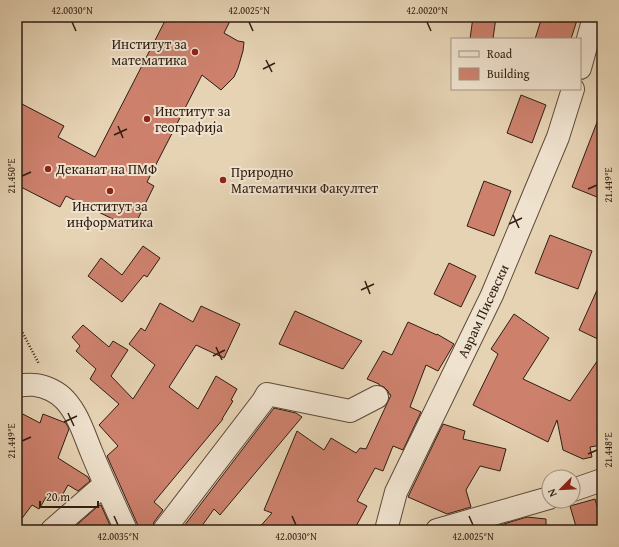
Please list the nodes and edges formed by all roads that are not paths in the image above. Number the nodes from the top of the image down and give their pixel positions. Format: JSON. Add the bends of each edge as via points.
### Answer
{"nodes":[{"id":1,"x":594,"y":17,"type":"edge"},
{"id":2,"x":581,"y":64,"type":"edge"},
{"id":3,"x":573,"y":90,"type":"edge"},
{"id":4,"x":17,"y":386,"type":"edge"},
{"id":5,"x":377,"y":397,"type":"dead end"},
{"id":6,"x":602,"y":480,"type":"edge"},
{"id":7,"x":105,"y":484,"type":"junction"},
{"id":8,"x":581,"y":487,"type":"edge"},
{"id":9,"x":541,"y":500,"type":"edge"},
{"id":10,"x":52,"y":530,"type":"edge"},
{"id":11,"x":126,"y":530,"type":"edge"},
{"id":12,"x":164,"y":530,"type":"edge"},
{"id":13,"x":386,"y":530,"type":"edge"},
{"id":14,"x":437,"y":530,"type":"edge"}],
"edges":[{"from":1,"to":2,"type":"street"},
{"from":3,"to":13,"type":"street","name":"Аврам Писевски","via":[[558,137],[492,295],[396,492]]},
{"from":4,"to":7,"type":"street","via":[[36,385],[65,399],[78,419]]},
{"from":5,"to":12,"type":"street","via":[[350,411],[267,394]]},
{"from":6,"to":8,"type":"street"},
{"from":7,"to":10,"type":"street"},
{"from":7,"to":11,"type":"street"},
{"from":9,"to":14,"type":"street"}]}
